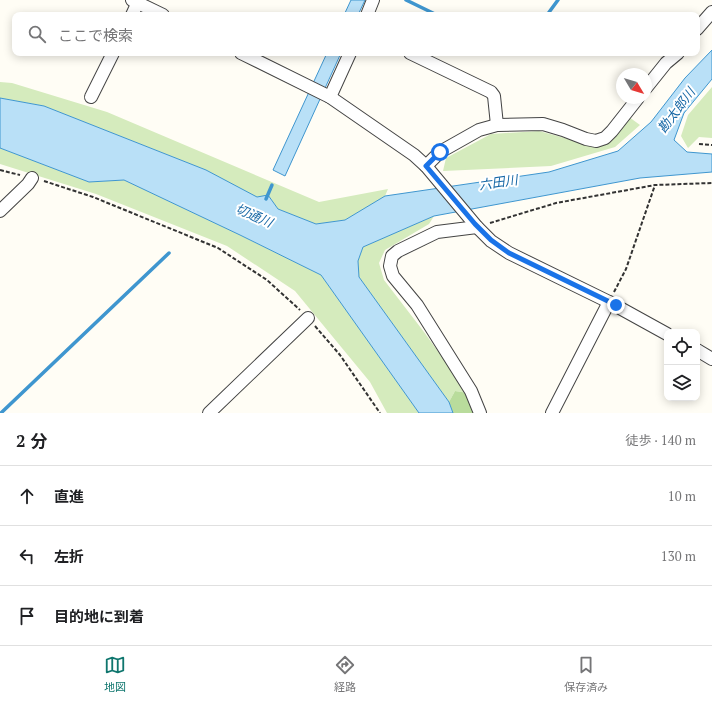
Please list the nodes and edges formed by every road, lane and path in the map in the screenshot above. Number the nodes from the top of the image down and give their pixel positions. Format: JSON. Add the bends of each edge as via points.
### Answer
{"nodes":[{"id":1,"x":373,"y":0,"type":"edge"},
{"id":2,"x":137,"y":1,"type":"edge"},
{"id":3,"x":133,"y":12,"type":"edge"},
{"id":4,"x":157,"y":12,"type":"edge"},
{"id":5,"x":368,"y":12,"type":"edge"},
{"id":6,"x":712,"y":12,"type":"edge"},
{"id":7,"x":700,"y":26,"type":"edge"},
{"id":8,"x":112,"y":56,"type":"edge"},
{"id":9,"x":247,"y":56,"type":"edge"},
{"id":10,"x":348,"y":56,"type":"edge"},
{"id":11,"x":416,"y":56,"type":"edge"},
{"id":12,"x":674,"y":56,"type":"edge"},
{"id":13,"x":652,"y":80,"type":"edge"},
{"id":14,"x":328,"y":96,"type":"junction"},
{"id":15,"x":91,"y":97,"type":"dead end"},
{"id":16,"x":633,"y":104,"type":"edge"},
{"id":17,"x":497,"y":124,"type":"junction"},
{"id":18,"x":699,"y":144,"type":"dead end"},
{"id":19,"x":712,"y":146,"type":"edge"},
{"id":20,"x":0,"y":170,"type":"edge"},
{"id":21,"x":429,"y":170,"type":"junction"},
{"id":22,"x":32,"y":178,"type":"junction"},
{"id":23,"x":712,"y":183,"type":"edge"},
{"id":24,"x":655,"y":185,"type":"junction"},
{"id":25,"x":0,"y":211,"type":"edge"},
{"id":26,"x":476,"y":225,"type":"junction"},
{"id":27,"x":610,"y":302,"type":"junction"},
{"id":28,"x":308,"y":318,"type":"junction"},
{"id":29,"x":664,"y":332,"type":"edge"},
{"id":30,"x":700,"y":352,"type":"edge"},
{"id":31,"x":712,"y":359,"type":"edge"},
{"id":32,"x":209,"y":413,"type":"edge"},
{"id":33,"x":380,"y":413,"type":"edge"},
{"id":34,"x":480,"y":413,"type":"edge"},
{"id":35,"x":552,"y":413,"type":"edge"}],
"edges":[{"from":1,"to":5,"type":"street"},
{"from":2,"to":3,"type":"street"},
{"from":2,"to":4,"type":"street"},
{"from":6,"to":7,"type":"street"},
{"from":8,"to":15,"type":"street"},
{"from":9,"to":14,"type":"street"},
{"from":10,"to":14,"type":"street"},
{"from":11,"to":17,"type":"street","via":[[491,92],[494,96]]},
{"from":12,"to":13,"type":"street"},
{"from":14,"to":21,"type":"street","via":[[414,156]]},
{"from":16,"to":17,"type":"street","via":[[605,138],[596,141],[543,124]]},
{"from":17,"to":21,"type":"street","via":[[479,130],[440,152]]},
{"from":18,"to":19,"type":"path"},
{"from":20,"to":22,"type":"path"},
{"from":21,"to":26,"type":"street"},
{"from":22,"to":25,"type":"street"},
{"from":22,"to":28,"type":"path","via":[[93,197],[218,248],[267,280]]},
{"from":23,"to":24,"type":"path"},
{"from":24,"to":26,"type":"path","via":[[556,204]]},
{"from":24,"to":27,"type":"path","via":[[626,269]]},
{"from":26,"to":27,"type":"street","via":[[509,253]]},
{"from":26,"to":34,"type":"street","via":[[437,232],[398,251],[392,256],[390,266],[393,276],[417,305],[471,391]]},
{"from":27,"to":29,"type":"street"},
{"from":27,"to":35,"type":"street"},
{"from":28,"to":32,"type":"street"},
{"from":28,"to":33,"type":"path","via":[[340,355]]},
{"from":30,"to":31,"type":"street"}]}
